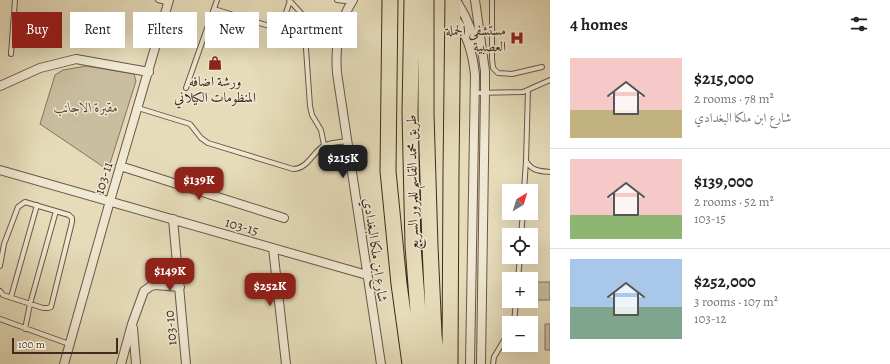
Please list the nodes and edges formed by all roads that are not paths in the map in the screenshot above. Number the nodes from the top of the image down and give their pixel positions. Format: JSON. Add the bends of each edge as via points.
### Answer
{"nodes":[{"id":1,"x":15,"y":0,"type":"edge"},
{"id":2,"x":158,"y":0,"type":"edge"},
{"id":3,"x":217,"y":0,"type":"edge"},
{"id":4,"x":337,"y":0,"type":"edge"},
{"id":5,"x":352,"y":0,"type":"edge"},
{"id":6,"x":390,"y":0,"type":"edge"},
{"id":7,"x":412,"y":0,"type":"edge"},
{"id":8,"x":426,"y":0,"type":"edge"},
{"id":9,"x":455,"y":0,"type":"edge"},
{"id":10,"x":475,"y":0,"type":"edge"},
{"id":11,"x":492,"y":0,"type":"edge"},
{"id":12,"x":169,"y":1,"type":"edge"},
{"id":13,"x":290,"y":1,"type":"edge"},
{"id":14,"x":214,"y":9,"type":"junction"},
{"id":15,"x":453,"y":16,"type":"junction"},
{"id":16,"x":11,"y":54,"type":"dead end"},
{"id":17,"x":483,"y":60,"type":"junction"},
{"id":18,"x":542,"y":67,"type":"dead end"},
{"id":19,"x":149,"y":72,"type":"junction"},
{"id":20,"x":550,"y":80,"type":"edge"},
{"id":21,"x":0,"y":86,"type":"edge"},
{"id":22,"x":186,"y":88,"type":"dead end"},
{"id":23,"x":528,"y":90,"type":"junction"},
{"id":24,"x":486,"y":92,"type":"junction"},
{"id":25,"x":475,"y":93,"type":"junction"},
{"id":26,"x":138,"y":108,"type":"junction"},
{"id":27,"x":348,"y":141,"type":"junction"},
{"id":28,"x":324,"y":145,"type":"junction"},
{"id":29,"x":526,"y":161,"type":"junction"},
{"id":30,"x":120,"y":166,"type":"junction"},
{"id":31,"x":0,"y":170,"type":"edge"},
{"id":32,"x":550,"y":172,"type":"edge"},
{"id":33,"x":524,"y":184,"type":"edge"},
{"id":34,"x":110,"y":201,"type":"junction"},
{"id":35,"x":37,"y":205,"type":"junction"},
{"id":36,"x":56,"y":211,"type":"junction"},
{"id":37,"x":284,"y":218,"type":"dead end"},
{"id":38,"x":173,"y":219,"type":"junction"},
{"id":39,"x":2,"y":244,"type":"edge"},
{"id":40,"x":273,"y":248,"type":"junction"},
{"id":41,"x":0,"y":266,"type":"edge"},
{"id":42,"x":367,"y":275,"type":"junction"},
{"id":43,"x":180,"y":287,"type":"junction"},
{"id":44,"x":0,"y":291,"type":"edge"},
{"id":45,"x":11,"y":297,"type":"junction"},
{"id":46,"x":30,"y":304,"type":"junction"},
{"id":47,"x":0,"y":319,"type":"edge"},
{"id":48,"x":132,"y":324,"type":"junction"},
{"id":49,"x":25,"y":329,"type":"junction"},
{"id":50,"x":70,"y":344,"type":"junction"},
{"id":51,"x":502,"y":344,"type":"edge"},
{"id":52,"x":64,"y":364,"type":"edge"},
{"id":53,"x":121,"y":364,"type":"edge"},
{"id":54,"x":136,"y":364,"type":"edge"},
{"id":55,"x":186,"y":364,"type":"edge"},
{"id":56,"x":286,"y":364,"type":"edge"},
{"id":57,"x":380,"y":364,"type":"edge"},
{"id":58,"x":410,"y":364,"type":"edge"},
{"id":59,"x":422,"y":364,"type":"edge"},
{"id":60,"x":437,"y":364,"type":"edge"},
{"id":61,"x":450,"y":364,"type":"edge"},
{"id":62,"x":470,"y":364,"type":"edge"},
{"id":63,"x":481,"y":364,"type":"edge"},
{"id":64,"x":494,"y":364,"type":"edge"}],
"edges":[{"from":1,"to":16,"type":"lane"},
{"from":2,"to":12,"type":"lane"},
{"from":3,"to":14,"type":"lane"},
{"from":4,"to":5,"type":"lane"},
{"from":5,"to":27,"type":"street","name":"شارع ابن ملكا البغدادي","via":[[338,34],[336,59]]},
{"from":6,"to":58,"type":"highway","via":[[388,171]]},
{"from":7,"to":59,"type":"highway","name":"طريق محمد القاسم للمرور السريع","via":[[410,113],[413,246]]},
{"from":8,"to":60,"type":"highway","name":"طريق محمد القاسم للمرور السريع","via":[[426,114]]},
{"from":9,"to":15,"type":"highway"},
{"from":9,"to":17,"type":"street","via":[[470,27]]},
{"from":10,"to":17,"type":"street"},
{"from":11,"to":18,"type":"lane","via":[[493,68],[498,73],[512,74]]},
{"from":12,"to":19,"type":"street","name":"103-11"},
{"from":13,"to":14,"type":"lane","via":[[279,29]]},
{"from":13,"to":28,"type":"lane","via":[[304,20],[310,106],[321,130]]},
{"from":14,"to":22,"type":"lane"},
{"from":15,"to":25,"type":"street","via":[[470,50],[475,71]]},
{"from":15,"to":61,"type":"highway"},
{"from":17,"to":24,"type":"street"},
{"from":19,"to":21,"type":"street","via":[[76,59],[40,68]]},
{"from":19,"to":26,"type":"street","name":"103-11"},
{"from":20,"to":23,"type":"lane"},
{"from":23,"to":24,"type":"lane"},
{"from":23,"to":29,"type":"lane"},
{"from":24,"to":25,"type":"lane"},
{"from":24,"to":63,"type":"street"},
{"from":25,"to":62,"type":"street"},
{"from":26,"to":28,"type":"lane","via":[[190,124],[208,143],[293,169],[303,167]]},
{"from":26,"to":30,"type":"street","name":"103-11"},
{"from":27,"to":28,"type":"lane"},
{"from":27,"to":42,"type":"street","name":"شارع ابن ملكا البغدادي"},
{"from":29,"to":32,"type":"lane","via":[[536,170]]},
{"from":29,"to":33,"type":"lane"},
{"from":30,"to":34,"type":"street","name":"103-11"},
{"from":30,"to":37,"type":"street"},
{"from":31,"to":34,"type":"street","name":"103-15"},
{"from":34,"to":38,"type":"street","name":"103-15"},
{"from":34,"to":50,"type":"street","name":"103-11"},
{"from":35,"to":36,"type":"lane"},
{"from":35,"to":39,"type":"lane","via":[[26,202],[18,207]]},
{"from":35,"to":45,"type":"lane"},
{"from":36,"to":46,"type":"lane"},
{"from":36,"to":46,"type":"lane","via":[[69,215],[72,222],[51,307],[43,308]]},
{"from":38,"to":40,"type":"street","name":"103-15"},
{"from":38,"to":43,"type":"street","name":"103-10"},
{"from":39,"to":41,"type":"lane"},
{"from":40,"to":42,"type":"street","name":"103-15"},
{"from":40,"to":56,"type":"street"},
{"from":42,"to":57,"type":"street","name":"شارع ابن ملكا البغدادي"},
{"from":43,"to":48,"type":"street","via":[[155,285],[147,288]]},
{"from":43,"to":55,"type":"street","name":"103-10"},
{"from":44,"to":45,"type":"lane","via":[[3,295]]},
{"from":45,"to":46,"type":"lane"},
{"from":46,"to":49,"type":"lane"},
{"from":47,"to":49,"type":"lane"},
{"from":48,"to":53,"type":"street"},
{"from":48,"to":54,"type":"street"},
{"from":49,"to":50,"type":"lane"},
{"from":50,"to":52,"type":"street","name":"103-11"},
{"from":51,"to":64,"type":"lane","via":[[494,357]]}]}
